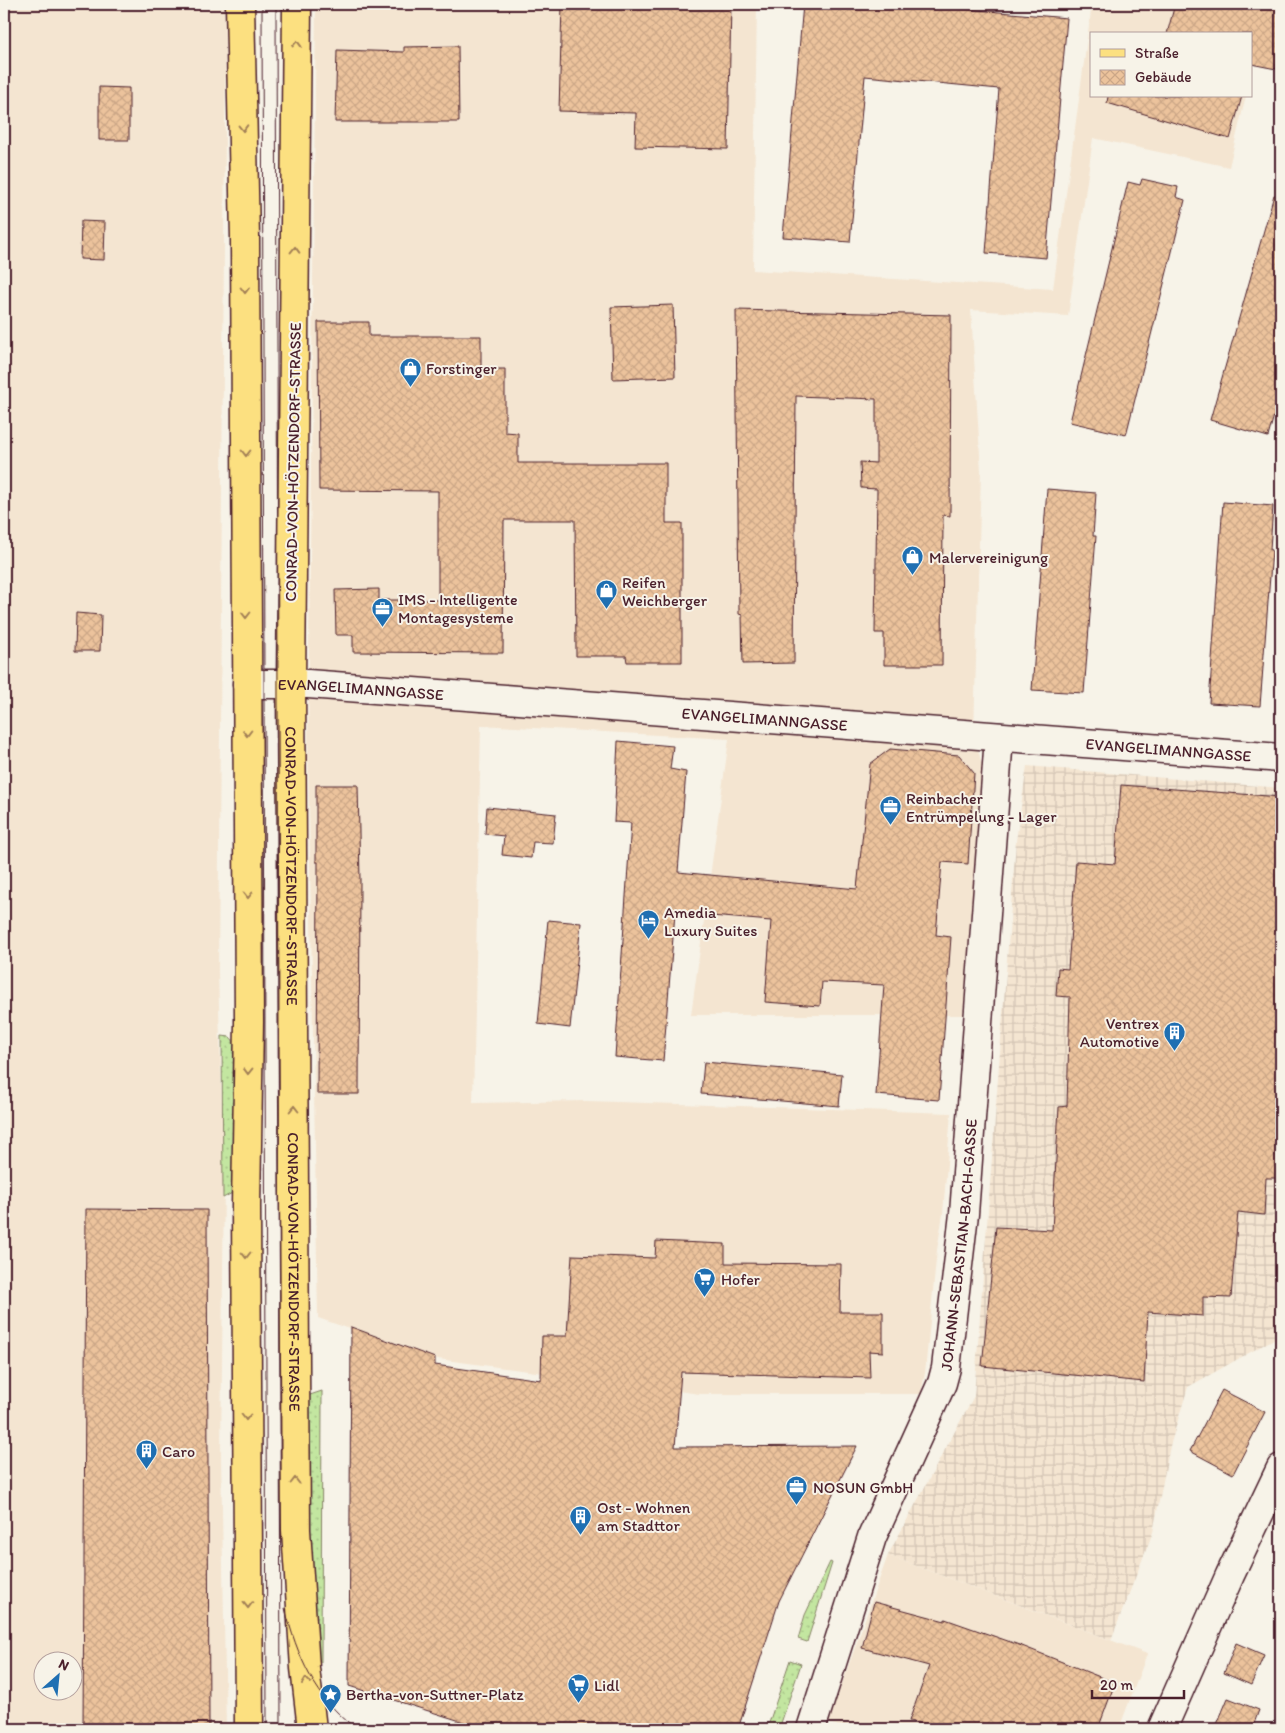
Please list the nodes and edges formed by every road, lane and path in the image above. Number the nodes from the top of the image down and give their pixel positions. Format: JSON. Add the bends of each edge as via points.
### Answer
{"nodes":[{"id":1,"x":240,"y":4,"type":"edge"},
{"id":2,"x":297,"y":4,"type":"edge"},
{"id":3,"x":247,"y":684,"type":"junction"},
{"id":4,"x":291,"y":684,"type":"junction"},
{"id":5,"x":999,"y":737,"type":"junction"},
{"id":6,"x":1281,"y":758,"type":"edge"},
{"id":7,"x":1281,"y":1468,"type":"edge"},
{"id":8,"x":248,"y":1729,"type":"edge"},
{"id":9,"x":312,"y":1729,"type":"edge"},
{"id":10,"x":811,"y":1729,"type":"edge"},
{"id":11,"x":1162,"y":1729,"type":"edge"}],
"edges":[{"from":1,"to":3,"type":"main road","one_way":true,"via":[[245,238]]},
{"from":4,"to":2,"type":"main road","name":"CONRAD-VON-HÖTZENDORF-STRASSE","one_way":true},
{"from":3,"to":4,"type":"street","name":"EVANGELIMANNGASSE"},
{"from":3,"to":8,"type":"main road","one_way":true},
{"from":4,"to":5,"type":"street","name":"EVANGELIMANNGASSE"},
{"from":9,"to":4,"type":"main road","name":"CONRAD-VON-HÖTZENDORF-STRASSE","one_way":true,"via":[[296,1530]]},
{"from":5,"to":6,"type":"street","name":"EVANGELIMANNGASSE"},
{"from":5,"to":10,"type":"street","name":"JOHANN-SEBASTIAN-BACH-GASSE","via":[[964,1214],[946,1368],[872,1537]]},
{"from":7,"to":11,"type":"street"}]}
